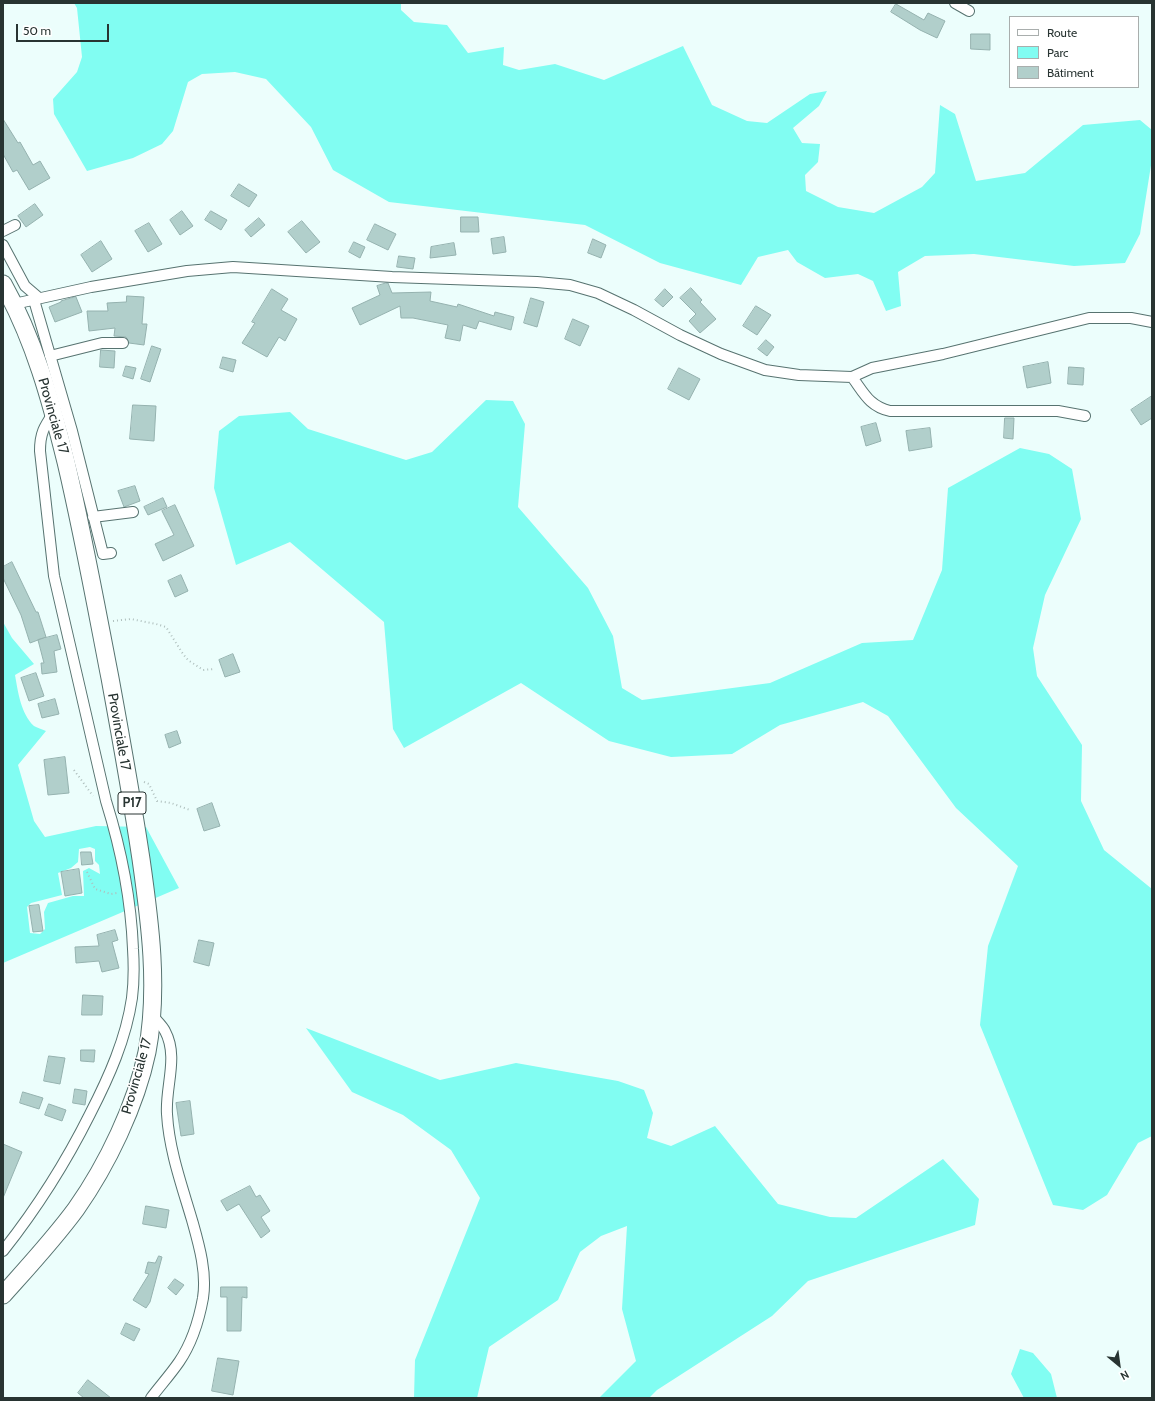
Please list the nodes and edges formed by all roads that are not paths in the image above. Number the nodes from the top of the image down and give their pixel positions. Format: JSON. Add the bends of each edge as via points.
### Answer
{"nodes":[{"id":1,"x":955,"y":3,"type":"edge"},
{"id":2,"x":969,"y":10,"type":"dead end"},
{"id":3,"x":15,"y":225,"type":"dead end"},
{"id":4,"x":3,"y":231,"type":"edge"},
{"id":5,"x":3,"y":245,"type":"edge"},
{"id":6,"x":3,"y":284,"type":"edge"},
{"id":7,"x":36,"y":299,"type":"junction"},
{"id":8,"x":14,"y":304,"type":"junction"},
{"id":9,"x":1152,"y":322,"type":"edge"},
{"id":10,"x":123,"y":343,"type":"dead end"},
{"id":11,"x":50,"y":356,"type":"junction"},
{"id":12,"x":852,"y":377,"type":"junction"},
{"id":13,"x":54,"y":412,"type":"junction"},
{"id":14,"x":1085,"y":416,"type":"dead end"},
{"id":15,"x":133,"y":512,"type":"dead end"},
{"id":16,"x":93,"y":517,"type":"junction"},
{"id":17,"x":111,"y":553,"type":"dead end"},
{"id":18,"x":152,"y":1015,"type":"junction"},
{"id":19,"x":3,"y":1251,"type":"edge"},
{"id":20,"x":3,"y":1295,"type":"edge"},
{"id":21,"x":150,"y":1398,"type":"edge"}],
"edges":[{"from":1,"to":2,"type":"street"},
{"from":3,"to":4,"type":"street"},
{"from":5,"to":7,"type":"street","via":[[25,286]]},
{"from":6,"to":8,"type":"main road","name":"Provinciale 17","number":"P17"},
{"from":7,"to":8,"type":"street"},
{"from":7,"to":11,"type":"street"},
{"from":7,"to":12,"type":"street","via":[[187,271],[233,267],[570,285],[598,292],[680,335],[765,370],[799,375]]},
{"from":8,"to":13,"type":"main road","name":"Provinciale 17","number":"P17"},
{"from":9,"to":12,"type":"street","via":[[1131,318],[1089,318],[943,354],[872,368]]},
{"from":10,"to":11,"type":"street","via":[[102,343]]},
{"from":11,"to":16,"type":"street"},
{"from":12,"to":14,"type":"street","via":[[869,400],[879,408],[890,411],[1058,411]]},
{"from":13,"to":18,"type":"main road","name":"Provinciale 17","number":"P17","via":[[78,514],[128,780],[146,898]]},
{"from":13,"to":19,"type":"street","via":[[40,438],[54,576],[126,876],[132,922],[134,969],[128,1022],[116,1061],[70,1153]]},
{"from":15,"to":16,"type":"street"},
{"from":16,"to":17,"type":"street","via":[[103,554]]},
{"from":18,"to":20,"type":"main road","name":"Provinciale 17","number":"P17","via":[[146,1053],[136,1089],[123,1125],[104,1163],[76,1209]]},
{"from":18,"to":21,"type":"street","via":[[165,1029],[170,1041],[172,1052],[167,1096],[168,1127],[198,1241],[204,1284],[196,1330],[179,1362]]}]}
